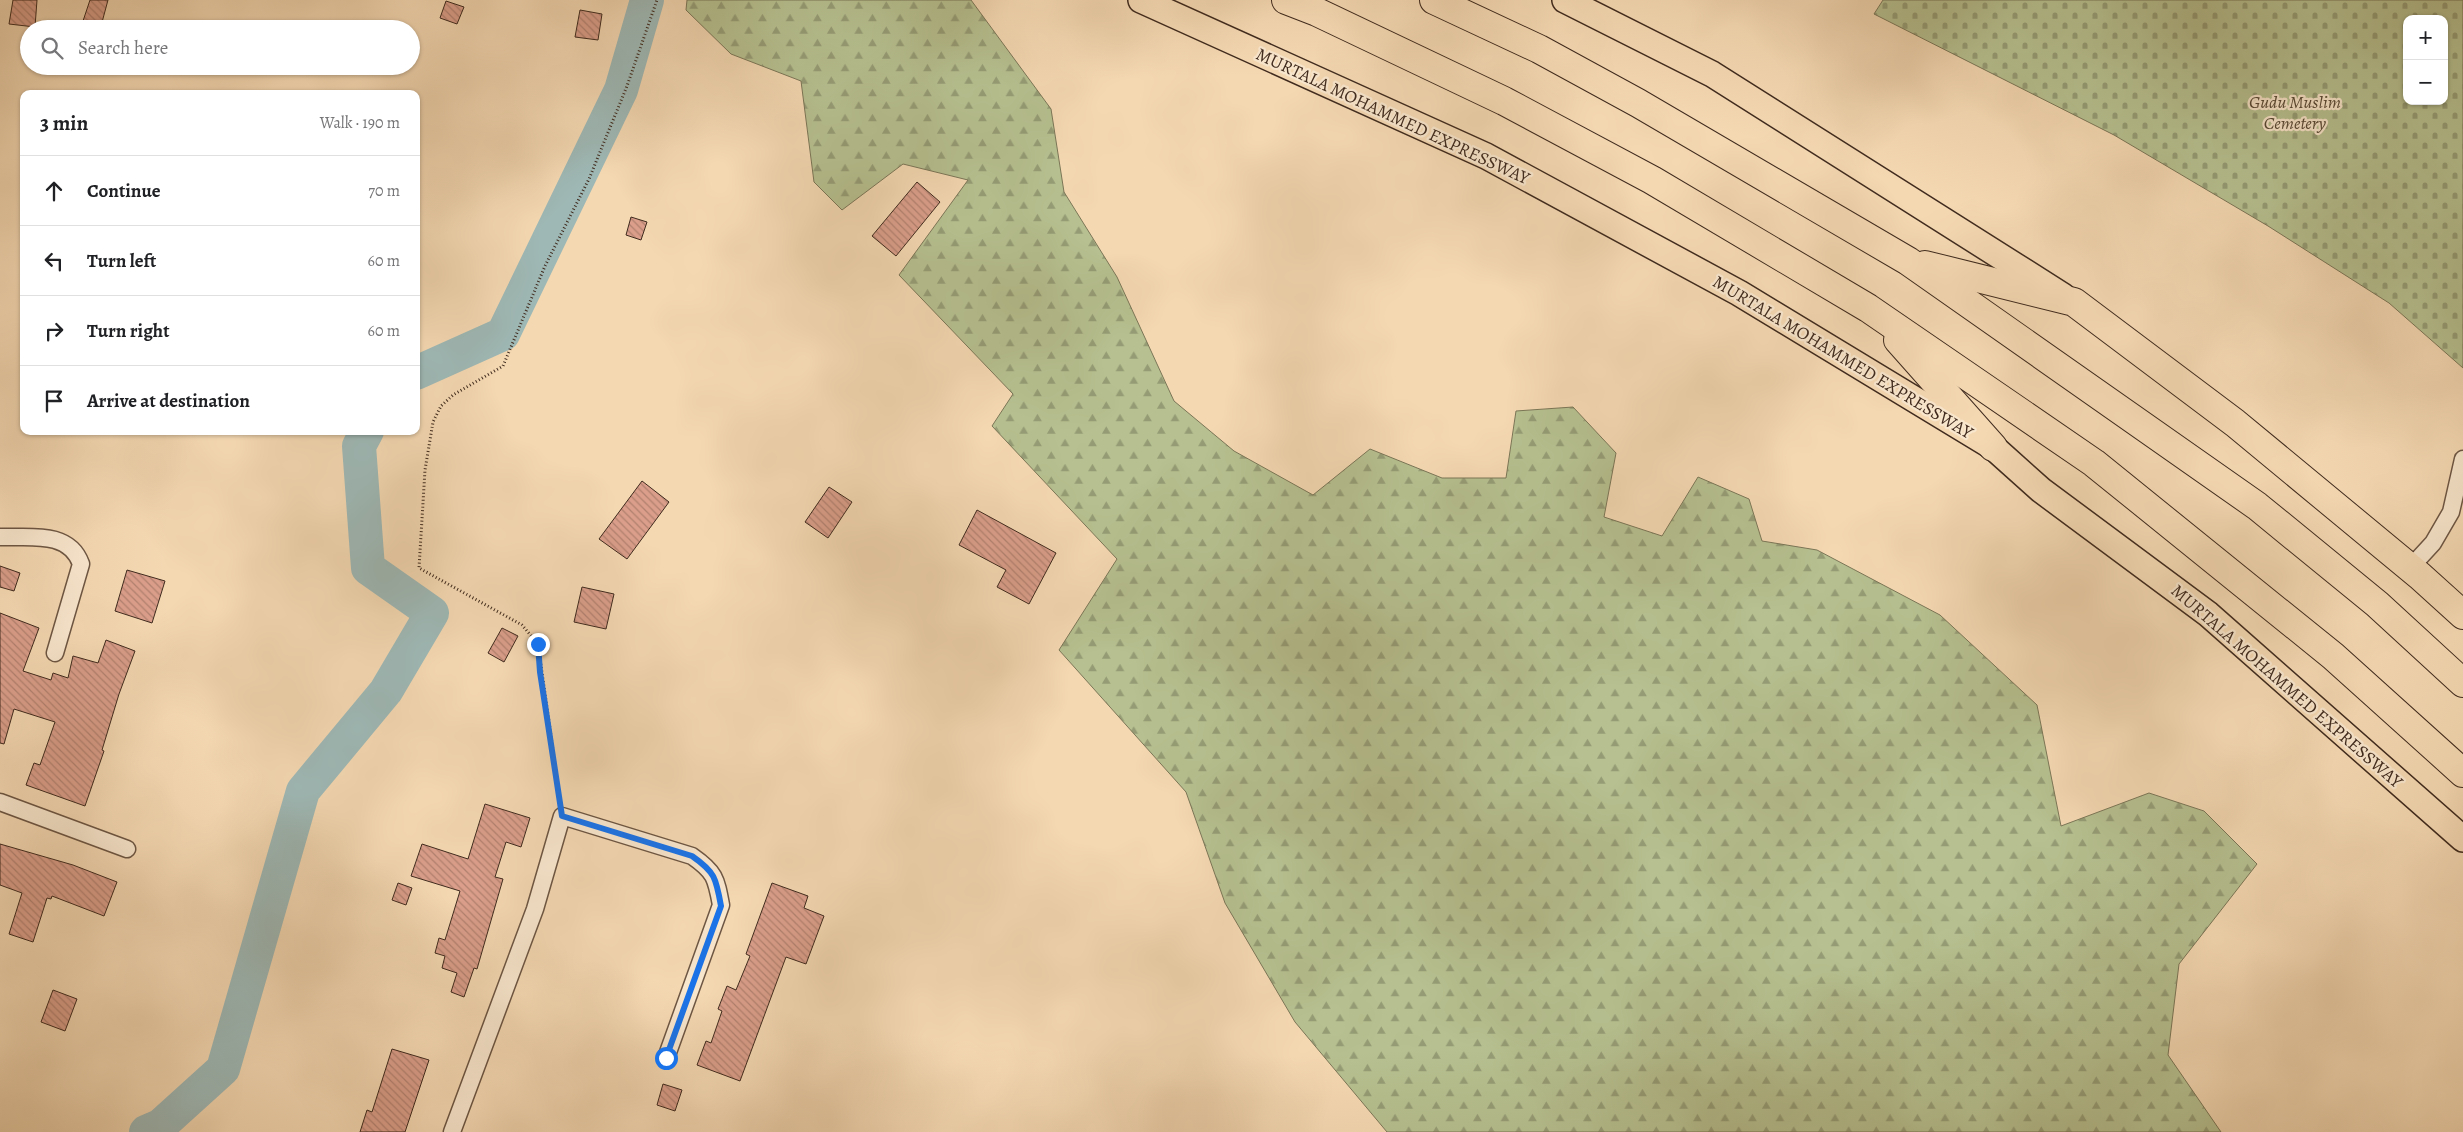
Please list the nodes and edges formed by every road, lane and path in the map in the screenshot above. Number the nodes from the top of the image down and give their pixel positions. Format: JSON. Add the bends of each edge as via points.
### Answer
{"nodes":[{"id":1,"x":657,"y":0,"type":"edge"},
{"id":2,"x":1141,"y":0,"type":"edge"},
{"id":3,"x":1286,"y":0,"type":"edge"},
{"id":4,"x":1434,"y":0,"type":"edge"},
{"id":5,"x":1565,"y":0,"type":"edge"},
{"id":6,"x":1908,"y":261,"type":"junction"},
{"id":7,"x":2074,"y":302,"type":"junction"},
{"id":8,"x":1868,"y":308,"type":"junction"},
{"id":9,"x":1993,"y":447,"type":"junction"},
{"id":10,"x":2463,"y":459,"type":"edge"},
{"id":11,"x":0,"y":537,"type":"edge"},
{"id":12,"x":2410,"y":568,"type":"junction"},
{"id":13,"x":2463,"y":615,"type":"edge"},
{"id":14,"x":55,"y":653,"type":"dead end"},
{"id":15,"x":2463,"y":683,"type":"edge"},
{"id":16,"x":2463,"y":773,"type":"edge"},
{"id":17,"x":0,"y":802,"type":"edge"},
{"id":18,"x":562,"y":816,"type":"junction"},
{"id":19,"x":2463,"y":840,"type":"edge"},
{"id":20,"x":126,"y":849,"type":"dead end"},
{"id":21,"x":666,"y":1058,"type":"dead end"},
{"id":22,"x":452,"y":1132,"type":"edge"}],
"edges":[{"from":1,"to":18,"type":"path","via":[[589,179],[545,266],[503,366],[453,395],[441,406],[433,422],[425,470],[419,568],[522,625],[538,644]]},
{"from":2,"to":9,"type":"main road","name":"MURTALA MOHAMMED EXPRESSWAY","via":[[1486,156],[1739,293]]},
{"from":3,"to":8,"type":"highway","via":[[1504,100],[1652,180]]},
{"from":4,"to":6,"type":"highway","via":[[1539,49],[1638,103]]},
{"from":5,"to":7,"type":"main road","via":[[1712,74]]},
{"from":6,"to":7,"type":"highway"},
{"from":6,"to":15,"type":"highway","via":[[2257,506],[2377,604]]},
{"from":7,"to":12,"type":"highway","via":[[2234,423]]},
{"from":8,"to":9,"type":"highway"},
{"from":8,"to":16,"type":"highway","via":[[2094,462],[2334,656]]},
{"from":9,"to":19,"type":"main road","name":"MURTALA MOHAMMED EXPRESSWAY","via":[[2041,490],[2208,614]]},
{"from":10,"to":12,"type":"street","via":[[2451,512],[2433,542]]},
{"from":11,"to":14,"type":"street","via":[[52,538],[76,552],[81,564]]},
{"from":12,"to":13,"type":"highway"},
{"from":17,"to":20,"type":"street"},
{"from":18,"to":21,"type":"street","via":[[692,856],[710,868],[718,885],[721,906]]},
{"from":18,"to":22,"type":"street","via":[[535,909]]}]}
